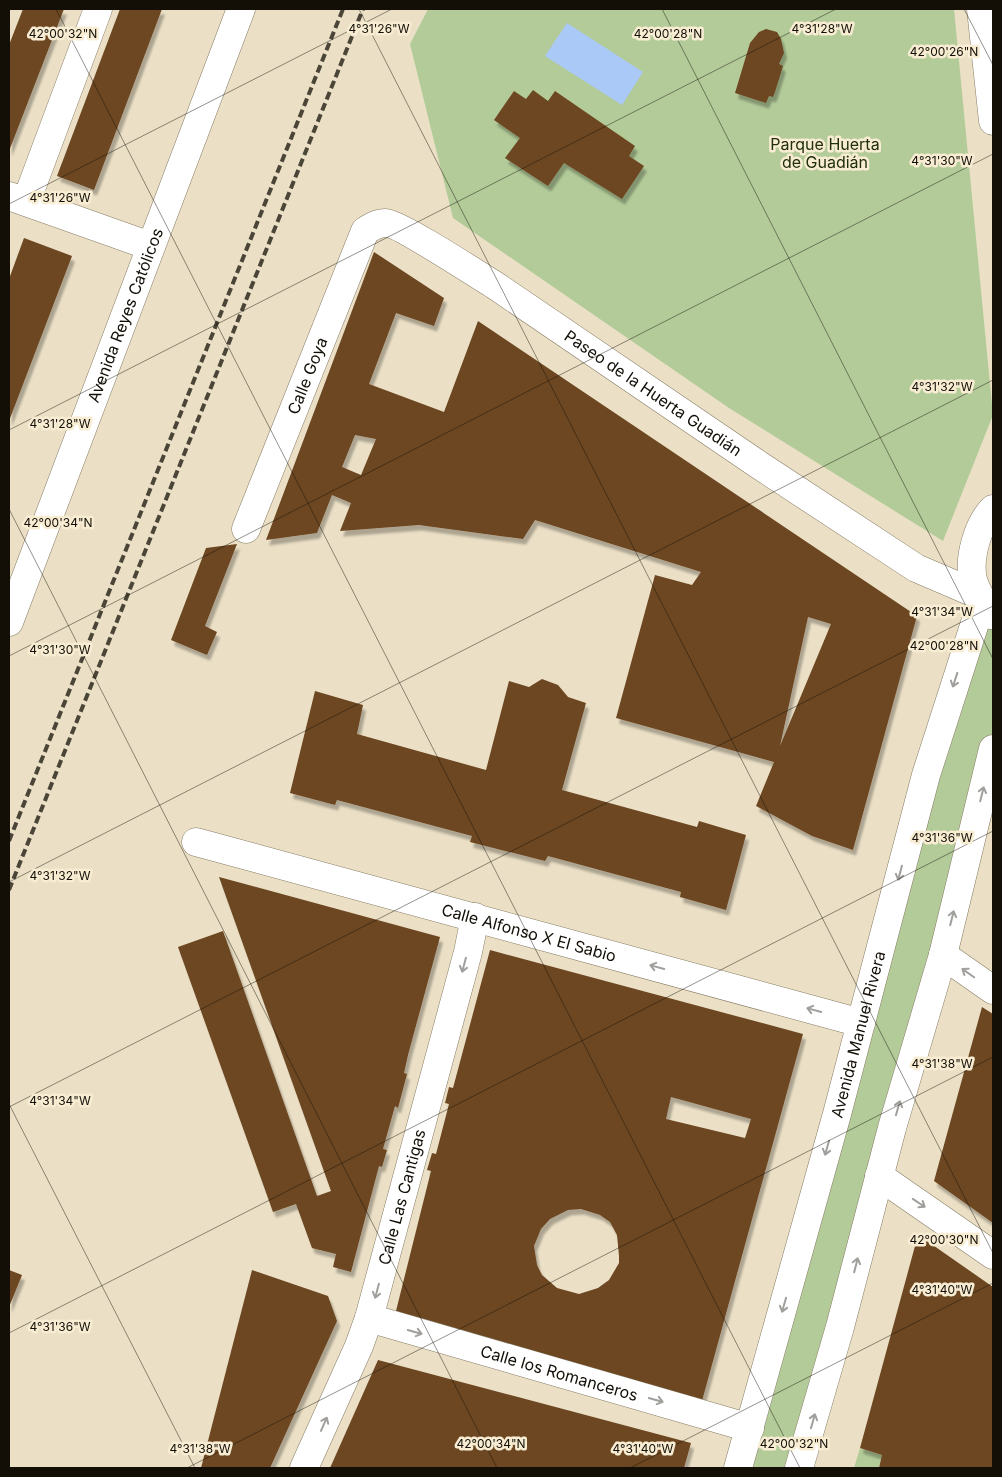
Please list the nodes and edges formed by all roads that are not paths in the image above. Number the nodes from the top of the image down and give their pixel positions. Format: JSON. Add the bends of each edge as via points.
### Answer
{"nodes":[{"id":1,"x":98,"y":9,"type":"edge"},
{"id":2,"x":241,"y":9,"type":"edge"},
{"id":3,"x":981,"y":9,"type":"edge"},
{"id":4,"x":993,"y":121,"type":"edge"},
{"id":5,"x":17,"y":199,"type":"edge"},
{"id":6,"x":374,"y":225,"type":"joint"},
{"id":7,"x":150,"y":246,"type":"junction"},
{"id":8,"x":993,"y":509,"type":"edge"},
{"id":9,"x":246,"y":529,"type":"dead end"},
{"id":10,"x":973,"y":557,"type":"junction"},
{"id":11,"x":929,"y":575,"type":"junction"},
{"id":12,"x":985,"y":605,"type":"edge"},
{"id":13,"x":11,"y":611,"type":"edge"},
{"id":14,"x":993,"y":749,"type":"edge"},
{"id":15,"x":196,"y":842,"type":"dead end"},
{"id":16,"x":475,"y":917,"type":"junction"},
{"id":17,"x":943,"y":955,"type":"junction"},
{"id":18,"x":993,"y":990,"type":"edge"},
{"id":19,"x":861,"y":1023,"type":"junction"},
{"id":20,"x":879,"y":1176,"type":"junction"},
{"id":21,"x":993,"y":1255,"type":"edge"},
{"id":22,"x":369,"y":1318,"type":"junction"},
{"id":23,"x":750,"y":1428,"type":"junction"},
{"id":24,"x":304,"y":1468,"type":"edge"},
{"id":25,"x":738,"y":1468,"type":"edge"},
{"id":26,"x":799,"y":1468,"type":"edge"}],
"edges":[{"from":1,"to":5,"type":"street"},
{"from":2,"to":7,"type":"street","name":"Avenida Reyes Católicos"},
{"from":3,"to":4,"type":"street"},
{"from":5,"to":7,"type":"street"},
{"from":6,"to":9,"type":"street","name":"Calle Goya","via":[[365,231]]},
{"from":6,"to":11,"type":"street","name":"Paseo de la Huerta Guadián","via":[[388,223],[457,261],[759,465]]},
{"from":7,"to":13,"type":"street","name":"Avenida Reyes Católicos","via":[[119,335]]},
{"from":8,"to":10,"type":"street","via":[[978,533]]},
{"from":10,"to":11,"type":"street"},
{"from":10,"to":12,"type":"street","via":[[973,578]]},
{"from":11,"to":12,"type":"street","name":"Paseo de la Huerta Guadián"},
{"from":12,"to":19,"type":"street","name":"Avenida Manuel Rivera","one_way":true,"via":[[926,775]]},
{"from":17,"to":14,"type":"street","one_way":true},
{"from":15,"to":16,"type":"street","name":"Calle Alfonso X El Sabio"},
{"from":19,"to":16,"type":"street","name":"Calle Alfonso X El Sabio","one_way":true},
{"from":16,"to":22,"type":"street","name":"Calle Las Cantigas","one_way":true},
{"from":18,"to":17,"type":"street","one_way":true},
{"from":20,"to":17,"type":"street","one_way":true},
{"from":19,"to":23,"type":"street","name":"Avenida Manuel Rivera","one_way":true},
{"from":20,"to":21,"type":"street","one_way":true},
{"from":26,"to":20,"type":"street","one_way":true},
{"from":22,"to":23,"type":"street","name":"Calle los Romanceros","one_way":true},
{"from":24,"to":22,"type":"street","name":"Calle Las Cantigas","one_way":true},
{"from":23,"to":25,"type":"street","name":"Avenida Manuel Rivera"}]}
